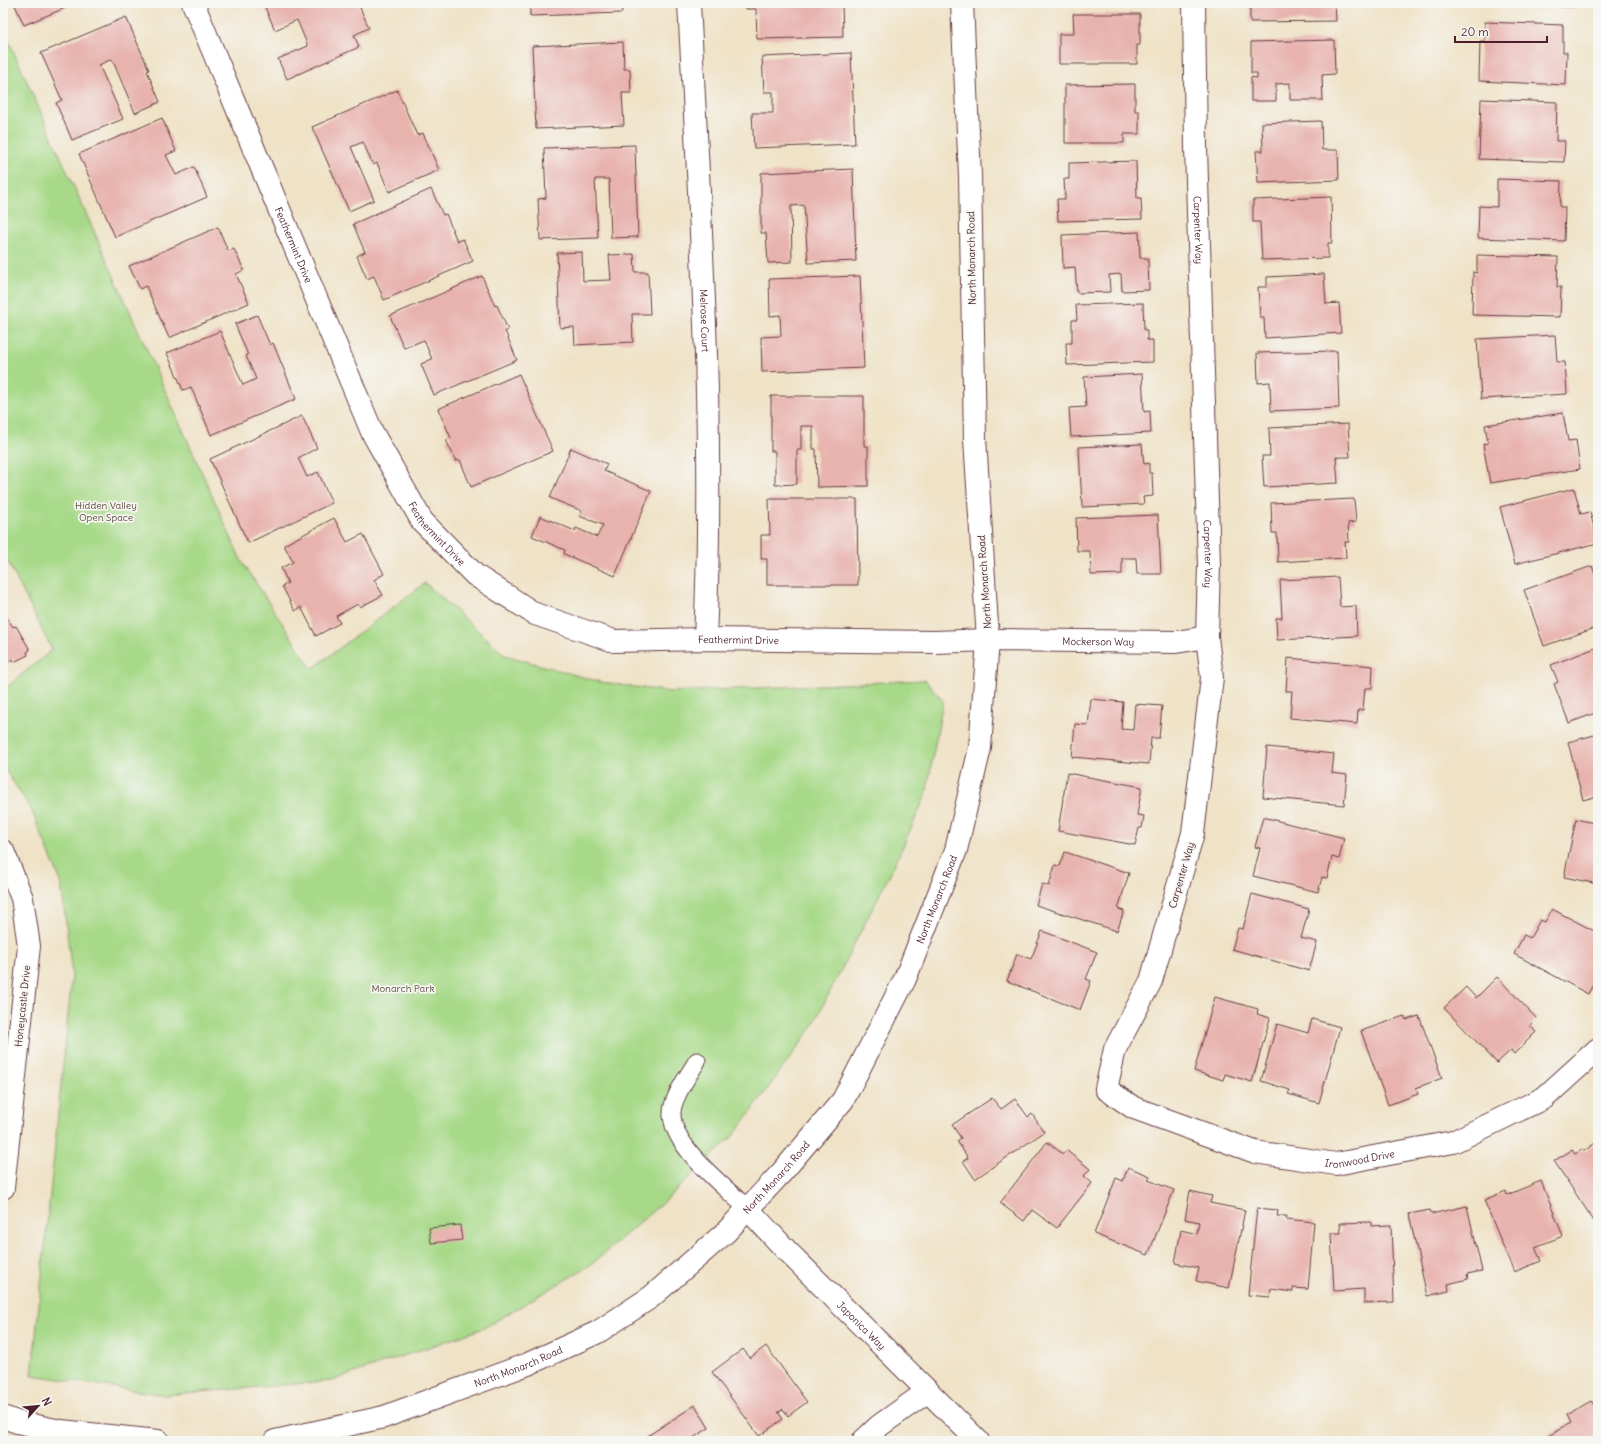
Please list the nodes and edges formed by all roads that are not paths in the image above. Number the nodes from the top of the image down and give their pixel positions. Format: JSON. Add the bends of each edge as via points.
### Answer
{"nodes":[{"id":1,"x":193,"y":3,"type":"edge"},
{"id":2,"x":689,"y":3,"type":"edge"},
{"id":3,"x":962,"y":3,"type":"edge"},
{"id":4,"x":1194,"y":3,"type":"edge"},
{"id":5,"x":1207,"y":637,"type":"junction"},
{"id":6,"x":705,"y":639,"type":"junction"},
{"id":7,"x":988,"y":640,"type":"junction"},
{"id":8,"x":3,"y":851,"type":"edge"},
{"id":9,"x":1598,"y":1049,"type":"edge"},
{"id":10,"x":697,"y":1061,"type":"dead end"},
{"id":11,"x":1106,"y":1089,"type":"joint"},
{"id":12,"x":5,"y":1139,"type":"edge"},
{"id":13,"x":3,"y":1188,"type":"edge"},
{"id":14,"x":747,"y":1208,"type":"junction"},
{"id":15,"x":928,"y":1391,"type":"junction"},
{"id":16,"x":3,"y":1417,"type":"edge"},
{"id":17,"x":158,"y":1441,"type":"edge"},
{"id":18,"x":275,"y":1441,"type":"edge"},
{"id":19,"x":863,"y":1441,"type":"edge"},
{"id":20,"x":978,"y":1441,"type":"edge"}],
"edges":[{"from":1,"to":6,"type":"street","name":"Feathermint Drive","via":[[372,432],[422,521],[475,575],[535,614],[614,641]]},
{"from":2,"to":6,"type":"street","name":"Melrose Court","via":[[707,363]]},
{"from":3,"to":7,"type":"street","name":"North Monarch Road","via":[[970,176],[975,439]]},
{"from":4,"to":5,"type":"street","name":"Carpenter Way","via":[[1196,156],[1209,565]]},
{"from":5,"to":7,"type":"street","name":"Mockerson Way","via":[[1176,642]]},
{"from":5,"to":11,"type":"street","name":"Carpenter Way","via":[[1212,678],[1193,833],[1151,981],[1115,1049]]},
{"from":6,"to":7,"type":"street","name":"Feathermint Drive","via":[[935,642]]},
{"from":7,"to":14,"type":"street","name":"North Monarch Road","via":[[980,748],[956,850],[905,979],[843,1100],[783,1171]]},
{"from":8,"to":12,"type":"street","name":"Honeycastle Drive","via":[[22,898],[29,946]]},
{"from":9,"to":11,"type":"street","name":"Ironwood Drive","via":[[1544,1098],[1453,1142],[1336,1164],[1255,1152],[1134,1108]]},
{"from":10,"to":14,"type":"lane","via":[[672,1108],[674,1128],[682,1144],[698,1162]]},
{"from":12,"to":13,"type":"street","name":"Honeycastle Drive"},
{"from":14,"to":15,"type":"street","name":"Japonica Way"},
{"from":14,"to":18,"type":"street","name":"North Monarch Road","via":[[726,1232],[651,1297],[598,1332],[528,1364],[384,1417]]},
{"from":15,"to":19,"type":"street","via":[[879,1426]]},
{"from":15,"to":20,"type":"street","name":"Japonica Way"},
{"from":16,"to":17,"type":"street","via":[[61,1431]]}]}
